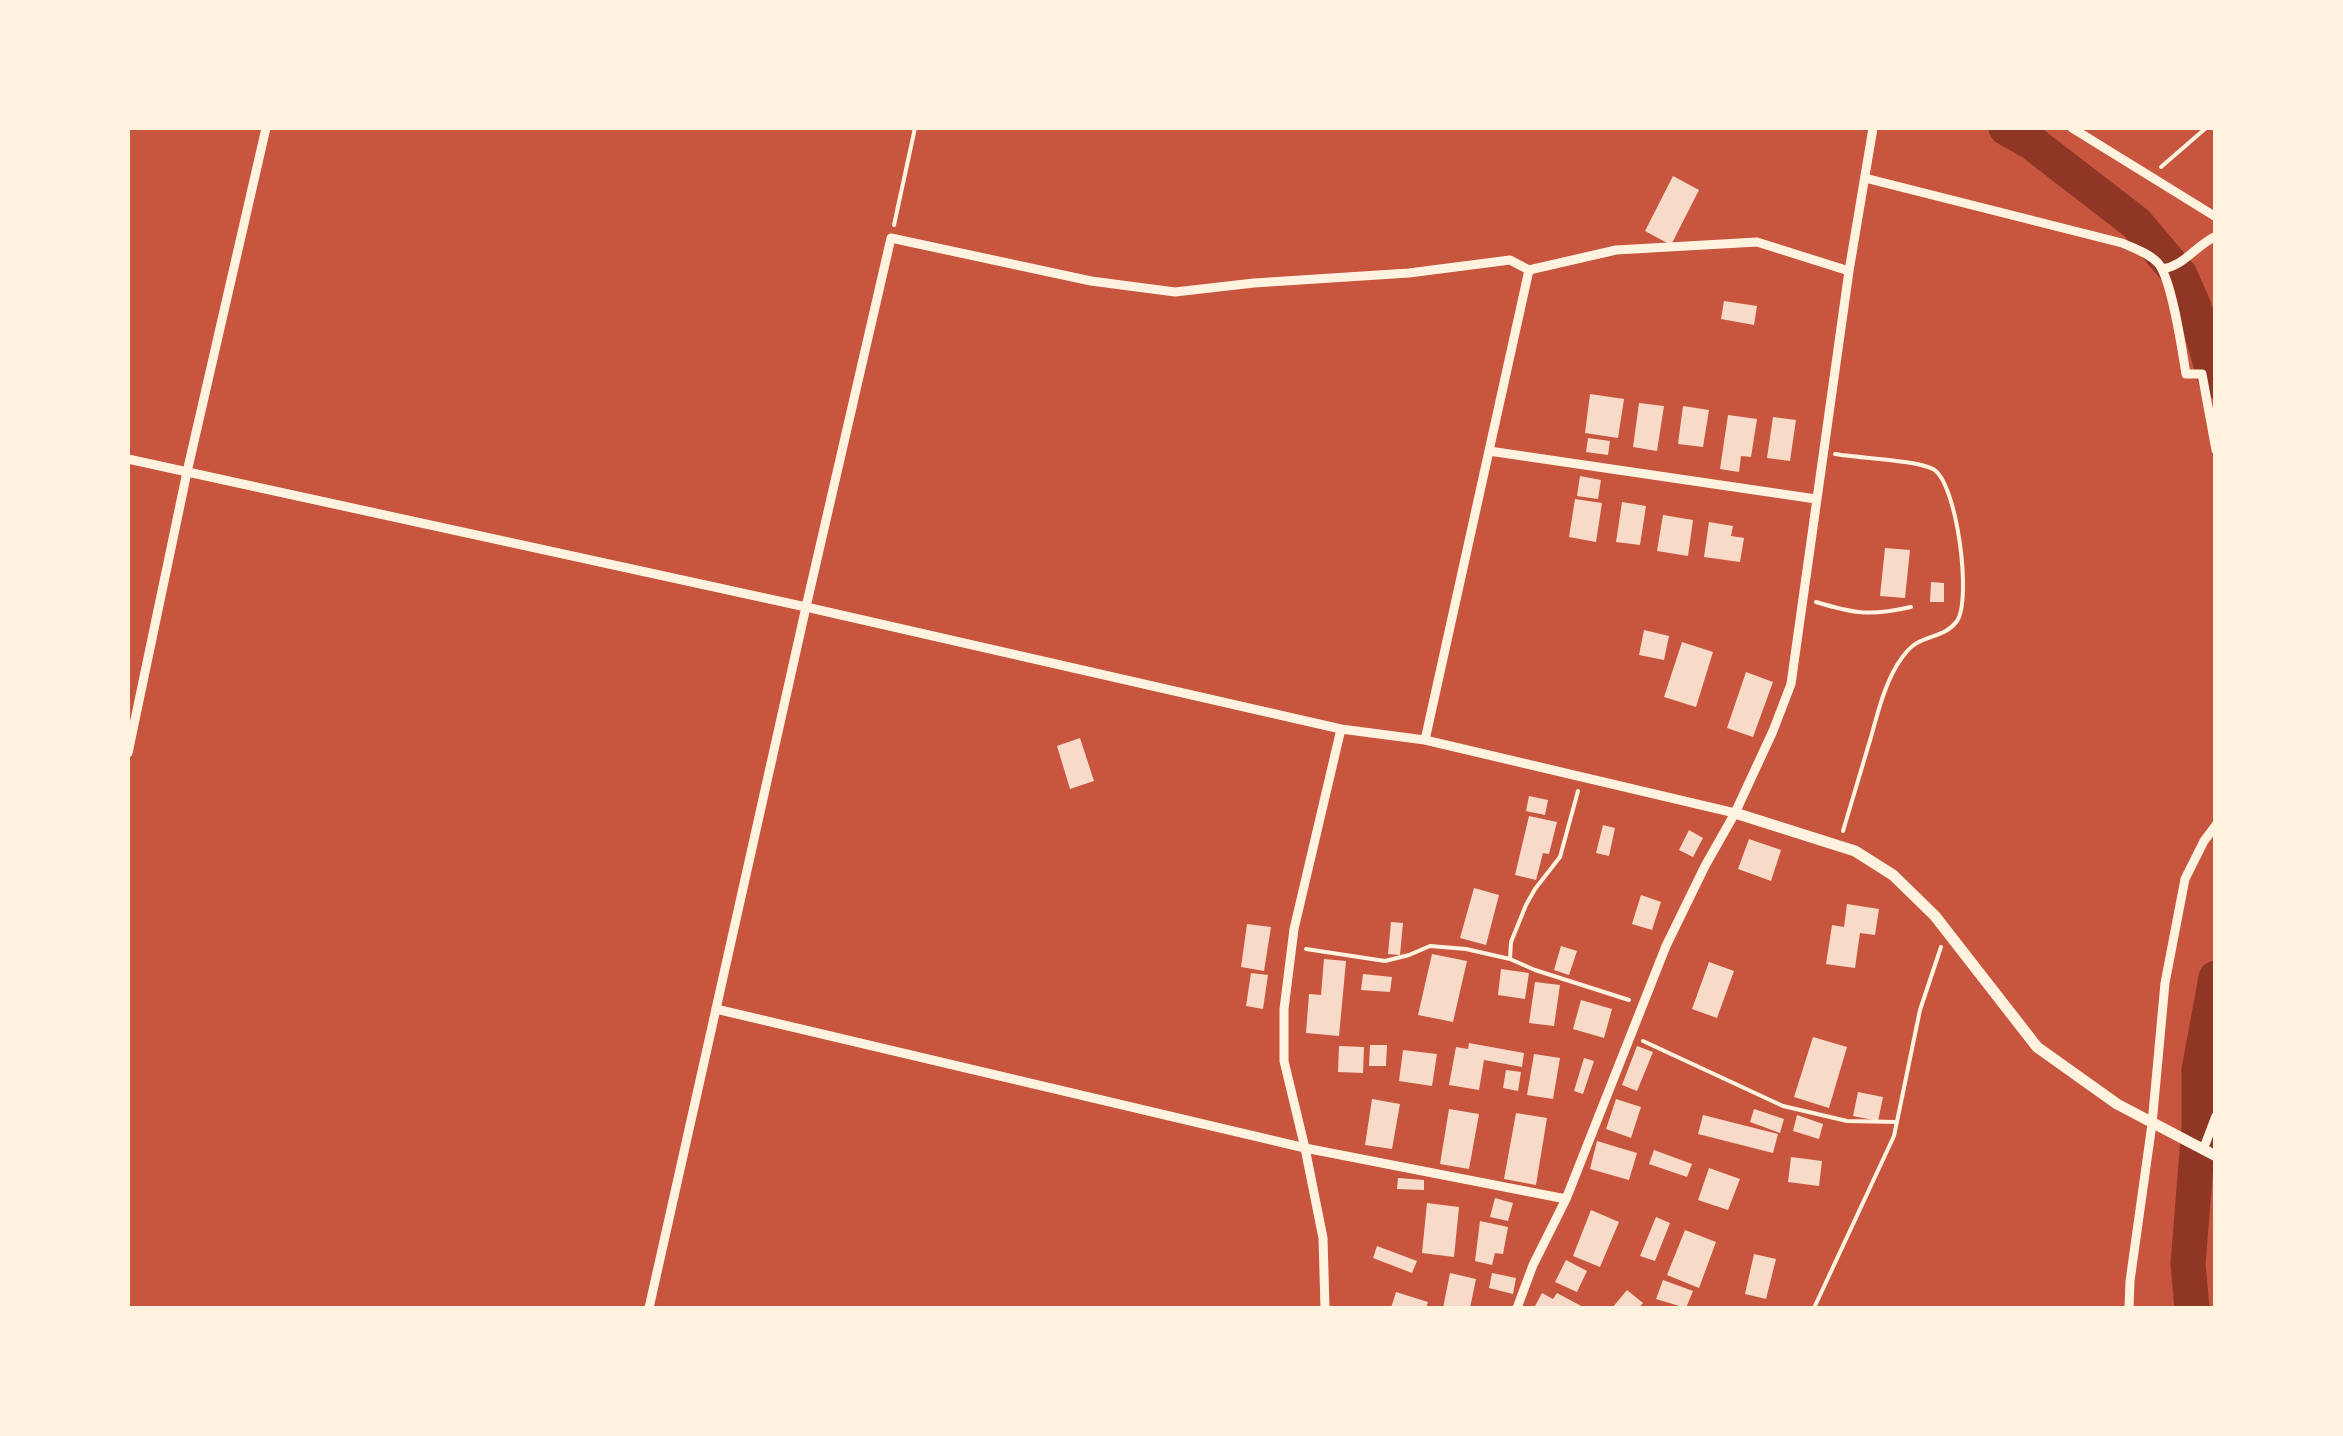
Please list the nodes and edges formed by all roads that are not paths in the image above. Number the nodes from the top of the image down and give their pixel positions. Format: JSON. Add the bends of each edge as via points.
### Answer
{"nodes":[{"id":1,"x":266,"y":128,"type":"edge"},
{"id":2,"x":1873,"y":128,"type":"edge"},
{"id":3,"x":2072,"y":128,"type":"edge"},
{"id":4,"x":1865,"y":178,"type":"junction"},
{"id":5,"x":2216,"y":217,"type":"edge"},
{"id":6,"x":2216,"y":236,"type":"edge"},
{"id":7,"x":1529,"y":270,"type":"junction"},
{"id":8,"x":2162,"y":270,"type":"junction"},
{"id":9,"x":1848,"y":271,"type":"junction"},
{"id":10,"x":2216,"y":450,"type":"edge"},
{"id":11,"x":1489,"y":451,"type":"junction"},
{"id":12,"x":128,"y":459,"type":"edge"},
{"id":13,"x":187,"y":472,"type":"junction"},
{"id":14,"x":1816,"y":499,"type":"junction"},
{"id":15,"x":806,"y":606,"type":"junction"},
{"id":16,"x":1341,"y":729,"type":"junction"},
{"id":17,"x":1425,"y":740,"type":"junction"},
{"id":18,"x":128,"y":753,"type":"edge"},
{"id":19,"x":1735,"y":813,"type":"junction"},
{"id":20,"x":2216,"y":825,"type":"edge"},
{"id":21,"x":716,"y":1009,"type":"junction"},
{"id":22,"x":2216,"y":1116,"type":"edge"},
{"id":23,"x":2158,"y":1126,"type":"junction"},
{"id":24,"x":1305,"y":1148,"type":"junction"},
{"id":25,"x":2204,"y":1150,"type":"junction"},
{"id":26,"x":2216,"y":1156,"type":"edge"},
{"id":27,"x":1566,"y":1199,"type":"junction"},
{"id":28,"x":649,"y":1308,"type":"edge"},
{"id":29,"x":1325,"y":1308,"type":"edge"},
{"id":30,"x":1517,"y":1308,"type":"edge"},
{"id":31,"x":2129,"y":1308,"type":"edge"}],
"edges":[{"from":1,"to":13,"type":"street"},
{"from":2,"to":4,"type":"street"},
{"from":3,"to":5,"type":"street"},
{"from":4,"to":8,"type":"street","via":[[2122,243]]},
{"from":4,"to":9,"type":"street"},
{"from":6,"to":8,"type":"street","via":[[2175,268]]},
{"from":7,"to":9,"type":"street","via":[[1616,250],[1756,242]]},
{"from":7,"to":11,"type":"street"},
{"from":7,"to":15,"type":"street","via":[[1510,260],[1176,292],[892,238]]},
{"from":8,"to":10,"type":"street","via":[[2186,374],[2202,374]]},
{"from":9,"to":14,"type":"street"},
{"from":11,"to":14,"type":"street"},
{"from":11,"to":17,"type":"street"},
{"from":12,"to":13,"type":"street"},
{"from":13,"to":15,"type":"street"},
{"from":13,"to":18,"type":"street"},
{"from":14,"to":19,"type":"street","via":[[1791,684]]},
{"from":15,"to":16,"type":"street"},
{"from":15,"to":21,"type":"street"},
{"from":16,"to":17,"type":"street"},
{"from":16,"to":24,"type":"street","via":[[1284,1010],[1284,1061]]},
{"from":17,"to":19,"type":"street"},
{"from":19,"to":23,"type":"street","via":[[1855,851],[1892,875],[1935,916],[2038,1047]]},
{"from":19,"to":27,"type":"street","via":[[1666,946]]},
{"from":20,"to":23,"type":"street","via":[[2185,879],[2165,983]]},
{"from":21,"to":24,"type":"street"},
{"from":21,"to":28,"type":"street"},
{"from":22,"to":25,"type":"street"},
{"from":23,"to":25,"type":"street"},
{"from":23,"to":31,"type":"street"},
{"from":24,"to":27,"type":"street"},
{"from":24,"to":29,"type":"street","via":[[1322,1238]]},
{"from":25,"to":26,"type":"street"},
{"from":27,"to":30,"type":"street"}]}
